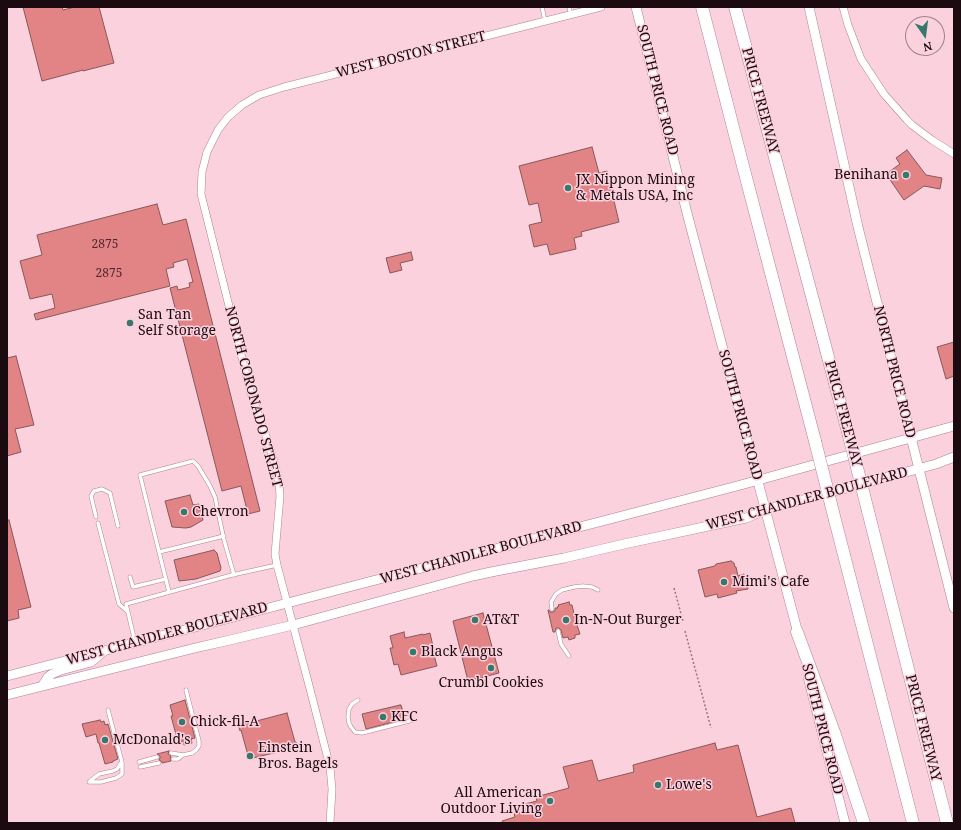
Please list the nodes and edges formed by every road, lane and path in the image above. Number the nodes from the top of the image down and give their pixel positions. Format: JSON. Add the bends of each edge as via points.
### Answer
{"nodes":[{"id":1,"x":542,"y":7,"type":"edge"},
{"id":2,"x":569,"y":7,"type":"edge"},
{"id":3,"x":601,"y":7,"type":"edge"},
{"id":4,"x":636,"y":7,"type":"edge"},
{"id":5,"x":702,"y":7,"type":"edge"},
{"id":6,"x":735,"y":7,"type":"edge"},
{"id":7,"x":809,"y":7,"type":"edge"},
{"id":8,"x":843,"y":7,"type":"edge"},
{"id":9,"x":571,"y":15,"type":"junction"},
{"id":10,"x":545,"y":21,"type":"junction"},
{"id":11,"x":228,"y":117,"type":"joint"},
{"id":12,"x":954,"y":154,"type":"edge"},
{"id":13,"x":954,"y":426,"type":"edge"},
{"id":14,"x":911,"y":438,"type":"junction"},
{"id":15,"x":954,"y":457,"type":"edge"},
{"id":16,"x":919,"y":468,"type":"junction"},
{"id":17,"x":757,"y":481,"type":"junction"},
{"id":18,"x":765,"y":510,"type":"junction"},
{"id":19,"x":96,"y":517,"type":"dead end"},
{"id":20,"x":98,"y":523,"type":"dead end"},
{"id":21,"x":118,"y":526,"type":"dead end"},
{"id":22,"x":224,"y":536,"type":"junction"},
{"id":23,"x":159,"y":552,"type":"junction"},
{"id":24,"x":277,"y":565,"type":"junction"},
{"id":25,"x":234,"y":575,"type":"junction"},
{"id":26,"x":130,"y":576,"type":"dead end"},
{"id":27,"x":166,"y":579,"type":"junction"},
{"id":28,"x":674,"y":588,"type":"dead end"},
{"id":29,"x":598,"y":590,"type":"dead end"},
{"id":30,"x":169,"y":592,"type":"junction"},
{"id":31,"x":287,"y":603,"type":"junction"},
{"id":32,"x":954,"y":608,"type":"edge"},
{"id":33,"x":552,"y":609,"type":"dead end"},
{"id":34,"x":128,"y":613,"type":"junction"},
{"id":35,"x":683,"y":620,"type":"dead end"},
{"id":36,"x":293,"y":625,"type":"junction"},
{"id":37,"x":686,"y":631,"type":"dead end"},
{"id":38,"x":558,"y":632,"type":"dead end"},
{"id":39,"x":797,"y":632,"type":"junction"},
{"id":40,"x":135,"y":642,"type":"junction"},
{"id":41,"x":106,"y":650,"type":"junction"},
{"id":42,"x":570,"y":656,"type":"dead end"},
{"id":43,"x":7,"y":676,"type":"edge"},
{"id":44,"x":43,"y":686,"type":"junction"},
{"id":45,"x":186,"y":690,"type":"dead end"},
{"id":46,"x":7,"y":695,"type":"edge"},
{"id":47,"x":358,"y":700,"type":"dead end"},
{"id":48,"x":108,"y":710,"type":"dead end"},
{"id":49,"x":413,"y":720,"type":"dead end"},
{"id":50,"x":711,"y":728,"type":"dead end"},
{"id":51,"x":171,"y":753,"type":"dead end"},
{"id":52,"x":183,"y":755,"type":"junction"},
{"id":53,"x":157,"y":757,"type":"dead end"},
{"id":54,"x":173,"y":759,"type":"dead end"},
{"id":55,"x":122,"y":762,"type":"junction"},
{"id":56,"x":139,"y":762,"type":"dead end"},
{"id":57,"x":159,"y":763,"type":"dead end"},
{"id":58,"x":140,"y":767,"type":"dead end"},
{"id":59,"x":330,"y":823,"type":"edge"},
{"id":60,"x":845,"y":823,"type":"edge"},
{"id":61,"x":864,"y":823,"type":"edge"},
{"id":62,"x":913,"y":823,"type":"edge"},
{"id":63,"x":947,"y":823,"type":"edge"}],
"edges":[{"from":1,"to":10,"type":"lane"},
{"from":2,"to":9,"type":"lane"},
{"from":3,"to":9,"type":"street","name":"WEST BOSTON STREET"},
{"from":4,"to":17,"type":"main road","name":"SOUTH PRICE ROAD"},
{"from":5,"to":62,"type":"highway","bridge":true},
{"from":6,"to":63,"type":"highway","name":"PRICE FREEWAY","bridge":true,"via":[[848,432]]},
{"from":7,"to":14,"type":"main road","name":"NORTH PRICE ROAD","via":[[858,227]]},
{"from":8,"to":12,"type":"street","via":[[861,59],[884,94],[912,125]]},
{"from":9,"to":10,"type":"street","name":"WEST BOSTON STREET"},
{"from":10,"to":11,"type":"street","name":"WEST BOSTON STREET","via":[[259,95]]},
{"from":11,"to":24,"type":"street","name":"NORTH CORONADO STREET","via":[[207,152],[202,172],[201,194],[251,394],[279,484],[275,554]]},
{"from":13,"to":14,"type":"main road","name":"WEST CHANDLER BOULEVARD"},
{"from":14,"to":16,"type":"main road","name":"NORTH PRICE ROAD"},
{"from":14,"to":17,"type":"main road","name":"WEST CHANDLER BOULEVARD"},
{"from":15,"to":16,"type":"main road","name":"WEST CHANDLER BOULEVARD"},
{"from":16,"to":18,"type":"main road","name":"WEST CHANDLER BOULEVARD"},
{"from":16,"to":32,"type":"main road","name":"NORTH PRICE ROAD"},
{"from":17,"to":18,"type":"main road","name":"SOUTH PRICE ROAD"},
{"from":17,"to":31,"type":"main road","name":"WEST CHANDLER BOULEVARD"},
{"from":18,"to":36,"type":"main road","name":"WEST CHANDLER BOULEVARD","via":[[746,518],[473,576]]},
{"from":18,"to":39,"type":"main road","name":"SOUTH PRICE ROAD"},
{"from":19,"to":21,"type":"lane","via":[[91,496],[102,489],[110,493]]},
{"from":20,"to":34,"type":"lane","via":[[119,604]]},
{"from":22,"to":23,"type":"lane"},
{"from":22,"to":23,"type":"lane","via":[[210,486],[193,461],[140,475]]},
{"from":22,"to":25,"type":"lane"},
{"from":23,"to":27,"type":"lane"},
{"from":24,"to":25,"type":"lane"},
{"from":24,"to":31,"type":"street","name":"NORTH CORONADO STREET"},
{"from":25,"to":30,"type":"lane"},
{"from":26,"to":27,"type":"lane","via":[[133,587]]},
{"from":27,"to":30,"type":"lane"},
{"from":28,"to":35,"type":"path"},
{"from":29,"to":33,"type":"lane","via":[[583,586],[562,590],[551,602]]},
{"from":30,"to":34,"type":"lane","via":[[126,604]]},
{"from":31,"to":36,"type":"street","name":"NORTH CORONADO STREET"},
{"from":31,"to":40,"type":"main road","name":"WEST CHANDLER BOULEVARD"},
{"from":34,"to":40,"type":"lane"},
{"from":36,"to":44,"type":"main road","name":"WEST CHANDLER BOULEVARD"},
{"from":36,"to":59,"type":"street","name":"NORTH CORONADO STREET","via":[[330,767]]},
{"from":37,"to":50,"type":"path"},
{"from":38,"to":42,"type":"lane","via":[[561,644]]},
{"from":39,"to":60,"type":"main road","name":"SOUTH PRICE ROAD"},
{"from":39,"to":61,"type":"highway"},
{"from":40,"to":41,"type":"main road","name":"WEST CHANDLER BOULEVARD"},
{"from":41,"to":43,"type":"main road","name":"WEST CHANDLER BOULEVARD"},
{"from":41,"to":44,"type":"main road","via":[[91,662],[52,674]]},
{"from":44,"to":46,"type":"main road","name":"WEST CHANDLER BOULEVARD"},
{"from":45,"to":52,"type":"lane","via":[[199,746],[192,753]]},
{"from":47,"to":49,"type":"lane","via":[[349,709],[348,717],[350,727],[355,732],[362,733]]},
{"from":48,"to":55,"type":"lane"},
{"from":51,"to":52,"type":"lane"},
{"from":52,"to":54,"type":"lane"},
{"from":53,"to":56,"type":"lane"},
{"from":55,"to":55,"type":"lane","via":[[114,771],[99,774],[89,782],[101,782],[120,776]]},
{"from":57,"to":58,"type":"lane"}]}
